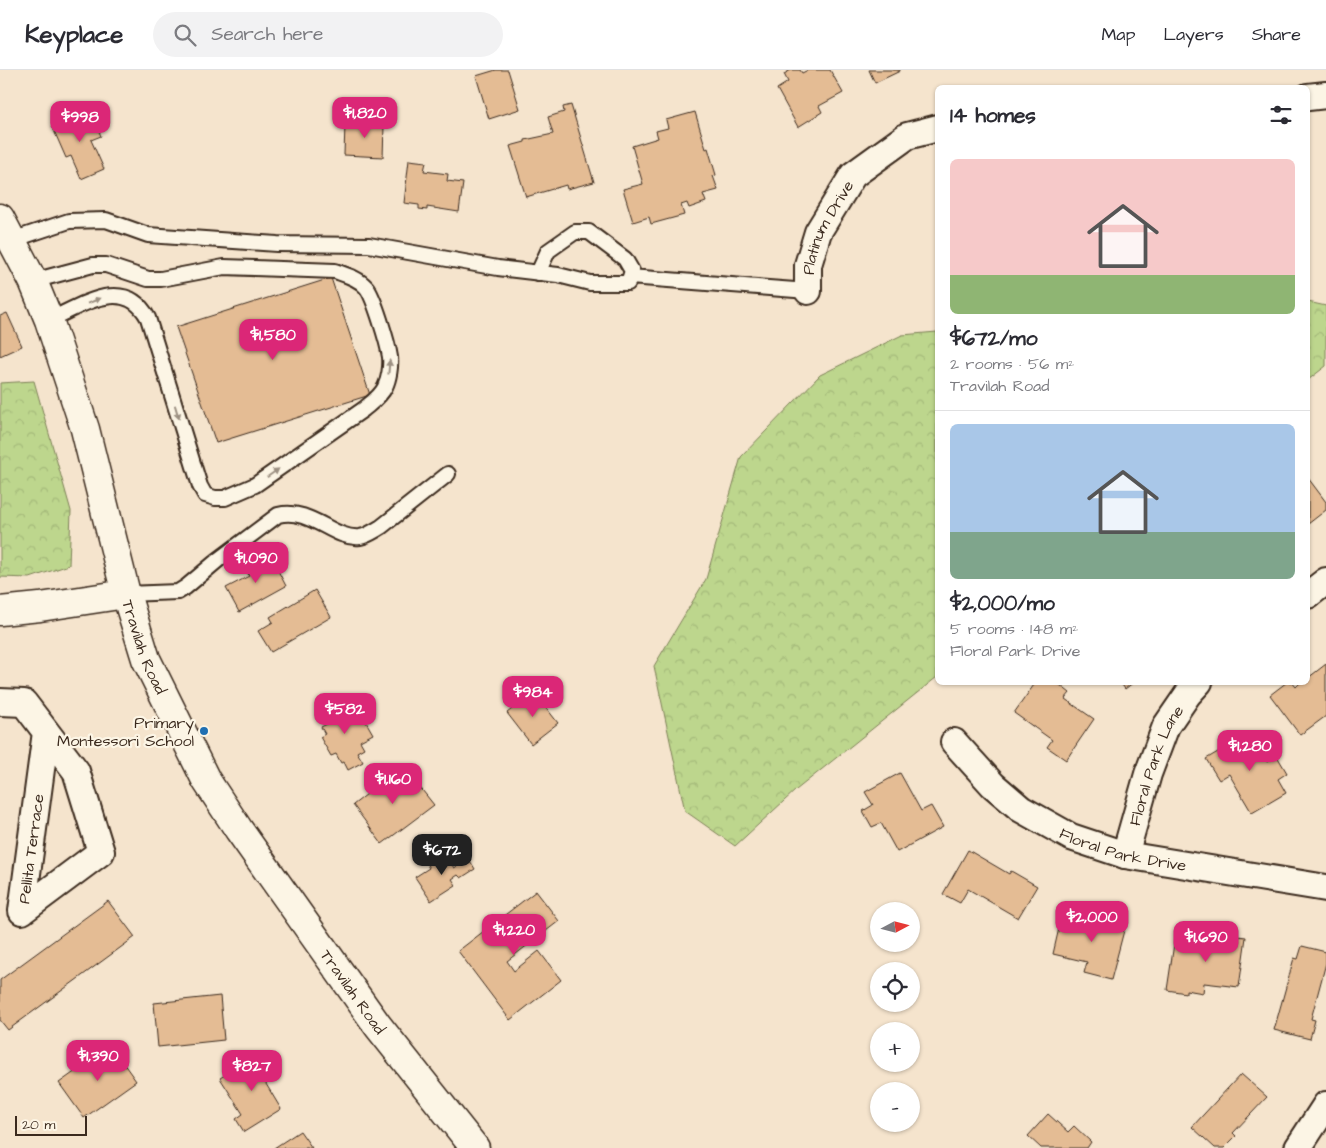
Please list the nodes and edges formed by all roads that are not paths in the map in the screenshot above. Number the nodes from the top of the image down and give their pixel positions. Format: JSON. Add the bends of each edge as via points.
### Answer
{"nodes":[{"id":1,"x":1326,"y":95,"type":"edge"},
{"id":2,"x":1310,"y":96,"type":"edge"},
{"id":3,"x":935,"y":129,"type":"edge"},
{"id":4,"x":7,"y":240,"type":"edge"},
{"id":5,"x":538,"y":273,"type":"junction"},
{"id":6,"x":630,"y":277,"type":"junction"},
{"id":7,"x":33,"y":281,"type":"junction"},
{"id":8,"x":808,"y":291,"type":"joint"},
{"id":9,"x":50,"y":320,"type":"junction"},
{"id":10,"x":448,"y":474,"type":"dead end"},
{"id":11,"x":1326,"y":581,"type":"edge"},
{"id":12,"x":1310,"y":593,"type":"edge"},
{"id":13,"x":126,"y":594,"type":"junction"},
{"id":14,"x":0,"y":611,"type":"edge"},
{"id":15,"x":1196,"y":685,"type":"edge"},
{"id":16,"x":0,"y":702,"type":"edge"},
{"id":17,"x":46,"y":732,"type":"junction"},
{"id":18,"x":954,"y":742,"type":"dead end"},
{"id":19,"x":1125,"y":855,"type":"junction"},
{"id":20,"x":1326,"y":888,"type":"edge"},
{"id":21,"x":1326,"y":1105,"type":"edge"},
{"id":22,"x":474,"y":1148,"type":"edge"},
{"id":23,"x":1298,"y":1148,"type":"edge"}],
"edges":[{"from":1,"to":2,"type":"street"},
{"from":3,"to":8,"type":"street","name":"Platinum Drive","via":[[907,136],[853,174],[818,232],[808,265]]},
{"from":4,"to":5,"type":"lane","via":[[69,221],[106,220],[148,235],[277,244],[369,245]]},
{"from":4,"to":7,"type":"main road","name":"Travilah Road"},
{"from":5,"to":6,"type":"lane","via":[[590,283],[628,283]]},
{"from":5,"to":6,"type":"lane","via":[[548,251],[576,232],[589,232],[625,258],[632,271]]},
{"from":6,"to":8,"type":"lane"},
{"from":7,"to":9,"type":"main road","name":"Travilah Road"},
{"from":9,"to":7,"type":"lane","one_way":true,"via":[[115,295],[142,306],[200,486],[205,495],[215,498],[225,498],[255,485],[364,409],[385,388],[389,372],[390,356],[375,303],[366,287],[335,271],[224,267],[148,279],[106,265],[93,265]]},
{"from":9,"to":13,"type":"main road","name":"Travilah Road","via":[[85,429]]},
{"from":10,"to":13,"type":"lane","via":[[369,534],[348,536],[289,512],[278,515],[247,537],[178,592]]},
{"from":11,"to":12,"type":"street"},
{"from":13,"to":14,"type":"main road"},
{"from":13,"to":22,"type":"main road","name":"Travilah Road","via":[[146,659],[206,780],[378,1026]]},
{"from":15,"to":19,"type":"street","name":"Floral Park Lane","via":[[1166,726],[1148,774]]},
{"from":16,"to":17,"type":"street","name":"Pellita Terrace","via":[[24,703]]},
{"from":17,"to":17,"type":"street","name":"Pellita Terrace","via":[[30,855],[22,912],[101,852],[76,771]]},
{"from":18,"to":19,"type":"street","name":"Floral Park Drive","via":[[993,785],[1021,809],[1071,837]]},
{"from":19,"to":20,"type":"street","name":"Floral Park Drive"},
{"from":21,"to":23,"type":"street"}]}
